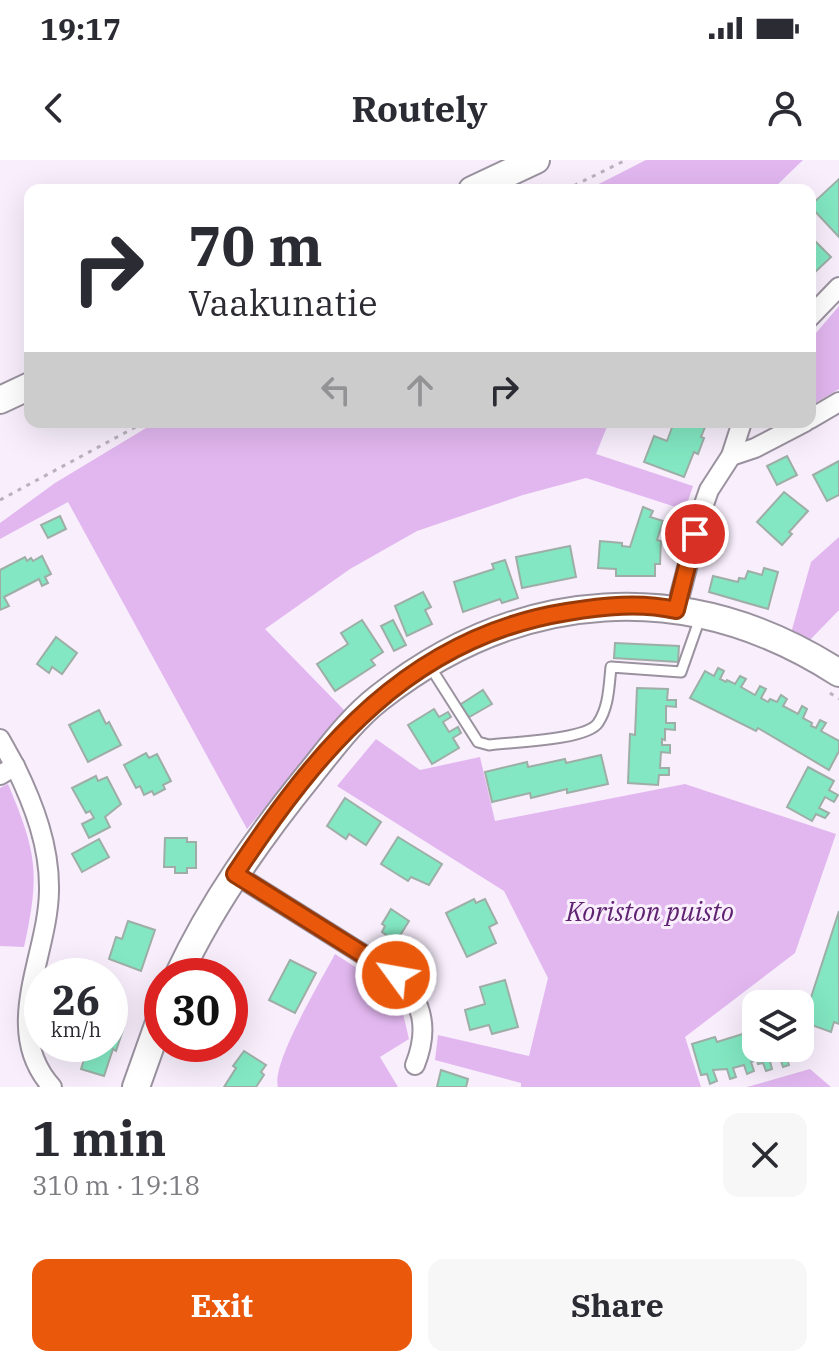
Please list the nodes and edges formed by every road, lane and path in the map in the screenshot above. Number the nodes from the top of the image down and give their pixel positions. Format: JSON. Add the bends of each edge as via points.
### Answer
{"nodes":[{"id":1,"x":536,"y":160,"type":"edge"},
{"id":2,"x":626,"y":160,"type":"edge"},
{"id":3,"x":485,"y":184,"type":"edge"},
{"id":4,"x":577,"y":184,"type":"edge"},
{"id":5,"x":839,"y":287,"type":"edge"},
{"id":6,"x":816,"y":311,"type":"edge"},
{"id":7,"x":24,"y":389,"type":"edge"},
{"id":8,"x":0,"y":400,"type":"edge"},
{"id":9,"x":839,"y":402,"type":"edge"},
{"id":10,"x":816,"y":415,"type":"edge"},
{"id":11,"x":134,"y":428,"type":"edge"},
{"id":12,"x":740,"y":428,"type":"edge"},
{"id":13,"x":793,"y":428,"type":"edge"},
{"id":14,"x":731,"y":456,"type":"junction"},
{"id":15,"x":0,"y":500,"type":"edge"},
{"id":16,"x":688,"y":612,"type":"junction"},
{"id":17,"x":428,"y":664,"type":"junction"},
{"id":18,"x":839,"y":673,"type":"edge"},
{"id":19,"x":0,"y":739,"type":"edge"},
{"id":20,"x":7,"y":771,"type":"edge"},
{"id":21,"x":235,"y":874,"type":"junction"},
{"id":22,"x":187,"y":958,"type":"edge"},
{"id":23,"x":145,"y":1062,"type":"edge"},
{"id":24,"x":415,"y":1065,"type":"dead end"},
{"id":25,"x":52,"y":1087,"type":"edge"},
{"id":26,"x":136,"y":1087,"type":"edge"}],
"edges":[{"from":1,"to":3,"type":"street"},
{"from":2,"to":4,"type":"path"},
{"from":5,"to":6,"type":"street"},
{"from":7,"to":8,"type":"street"},
{"from":9,"to":10,"type":"street"},
{"from":11,"to":15,"type":"path"},
{"from":12,"to":14,"type":"street"},
{"from":13,"to":14,"type":"street"},
{"from":14,"to":16,"type":"street","via":[[706,499]]},
{"from":16,"to":17,"type":"street","via":[[605,607],[550,615],[495,629]]},
{"from":16,"to":17,"type":"lane","via":[[681,672],[611,667],[603,712],[597,725],[583,734],[478,742]]},
{"from":16,"to":18,"type":"street","via":[[784,643]]},
{"from":17,"to":21,"type":"street","via":[[353,721]]},
{"from":19,"to":20,"type":"street"},
{"from":20,"to":25,"type":"street","via":[[39,825],[48,866],[45,922],[26,1011],[30,1051]]},
{"from":21,"to":22,"type":"street"},
{"from":21,"to":24,"type":"street","via":[[406,984],[423,1023]]},
{"from":23,"to":26,"type":"street"}]}
